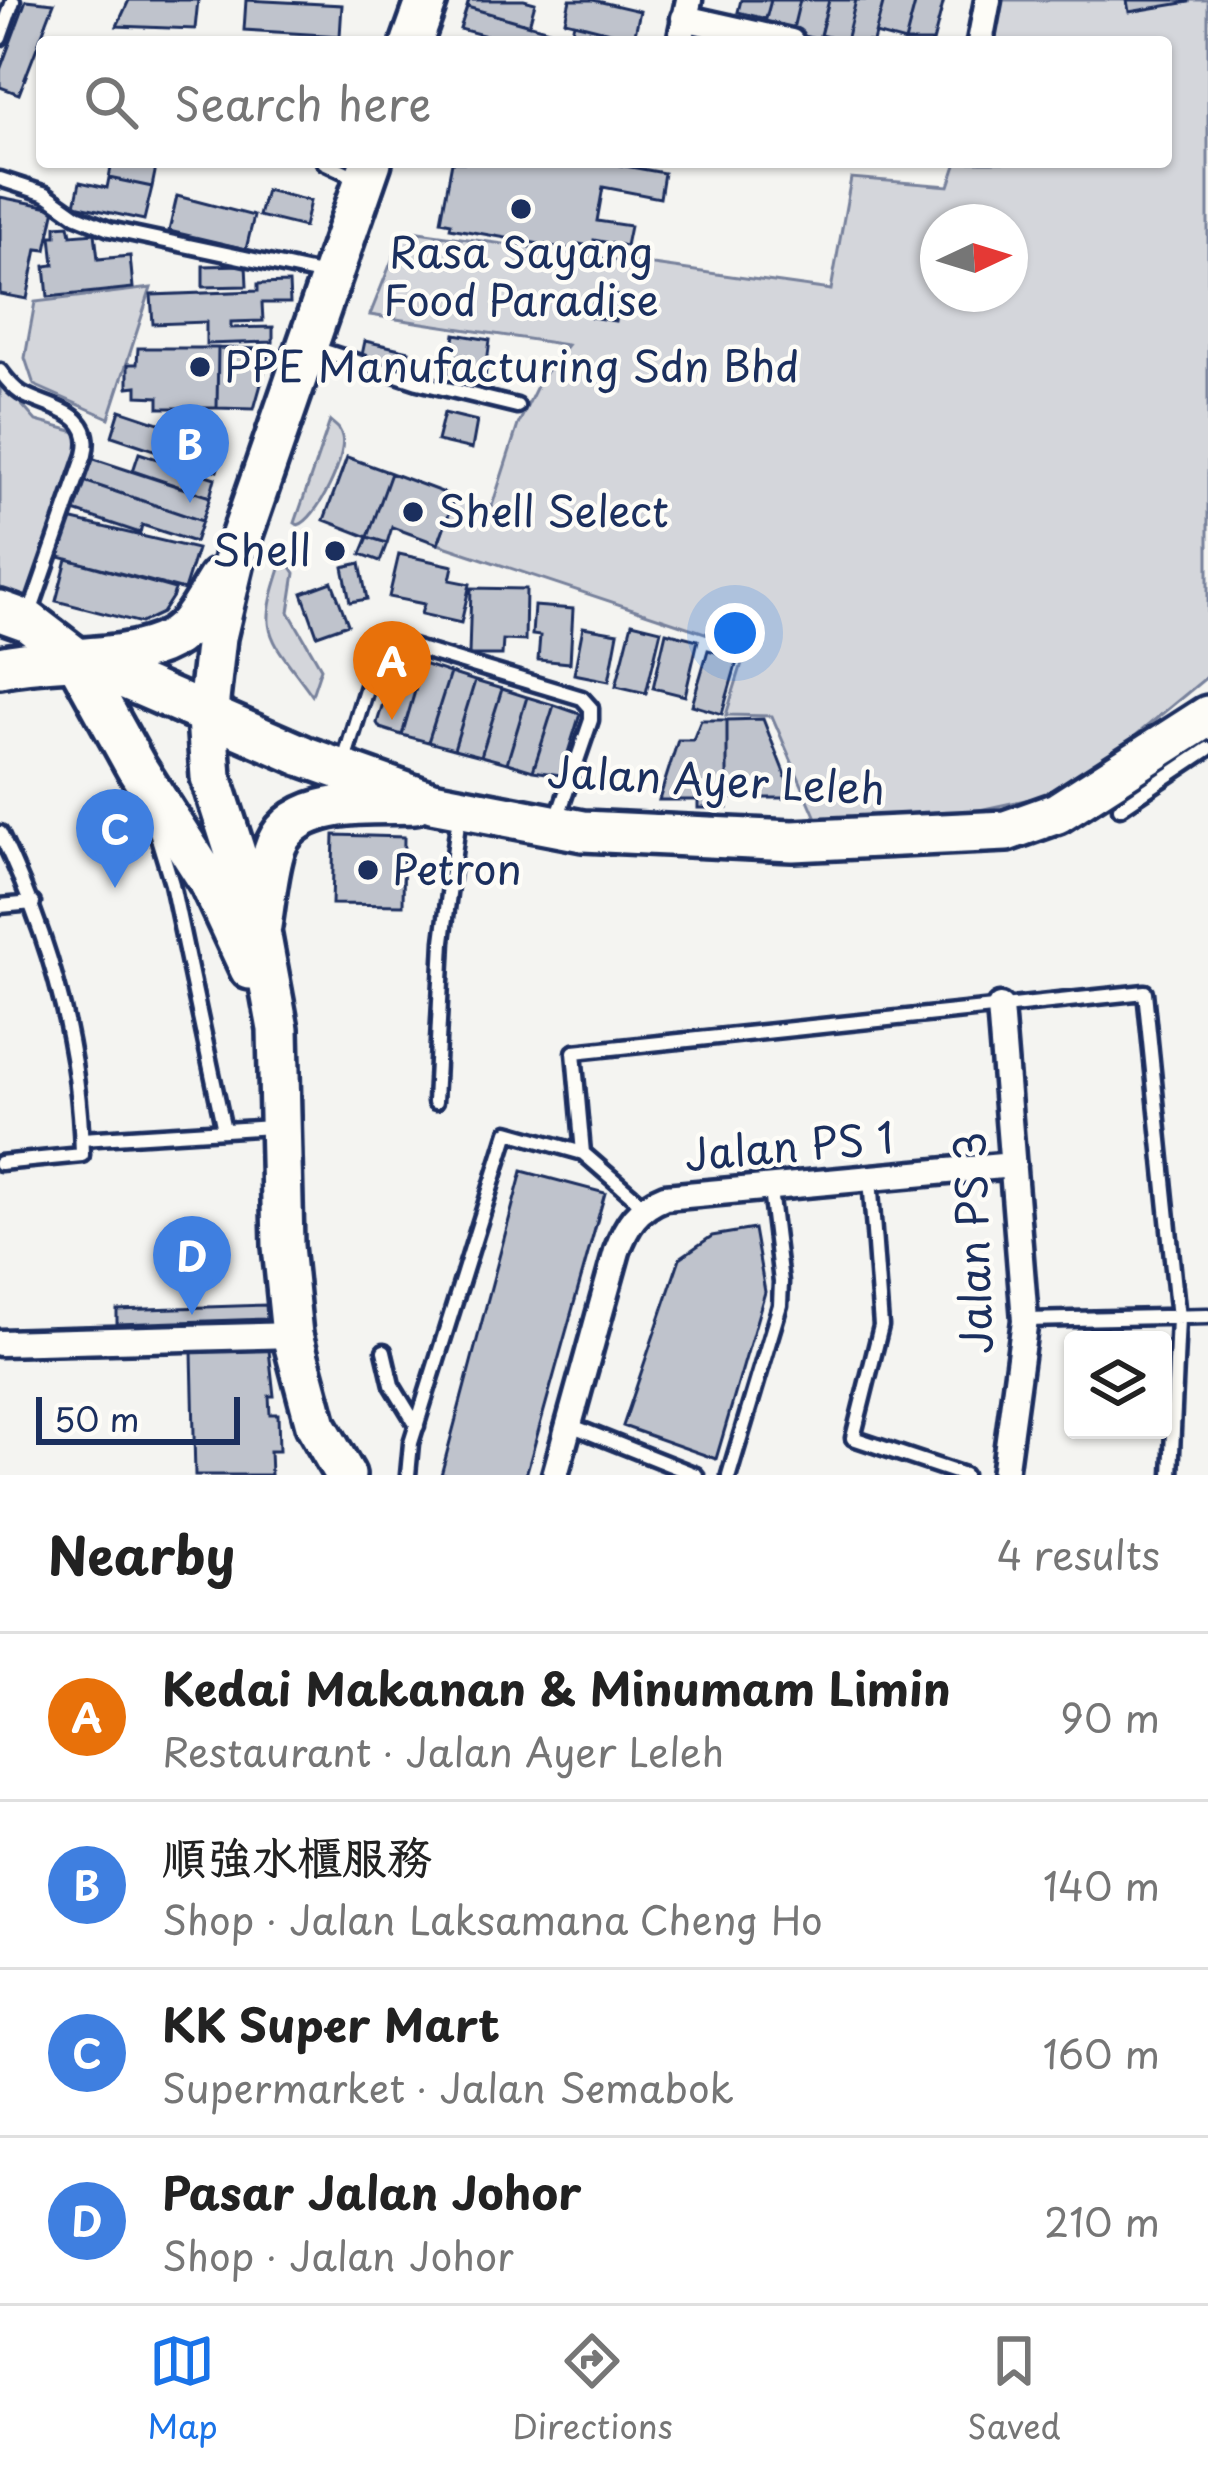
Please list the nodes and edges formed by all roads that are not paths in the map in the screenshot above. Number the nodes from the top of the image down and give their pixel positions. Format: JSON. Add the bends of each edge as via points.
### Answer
{"nodes":[{"id":1,"x":427,"y":0,"type":"edge"},
{"id":2,"x":988,"y":0,"type":"edge"},
{"id":3,"x":13,"y":1,"type":"edge"},
{"id":4,"x":684,"y":20,"type":"edge"},
{"id":5,"x":414,"y":36,"type":"edge"},
{"id":6,"x":762,"y":36,"type":"edge"},
{"id":7,"x":981,"y":36,"type":"edge"},
{"id":8,"x":0,"y":38,"type":"edge"},
{"id":9,"x":368,"y":172,"type":"edge"},
{"id":10,"x":0,"y":179,"type":"edge"},
{"id":11,"x":332,"y":277,"type":"junction"},
{"id":12,"x":309,"y":345,"type":"junction"},
{"id":13,"x":0,"y":371,"type":"edge"},
{"id":14,"x":518,"y":406,"type":"dead end"},
{"id":15,"x":237,"y":549,"type":"junction"},
{"id":16,"x":14,"y":616,"type":"edge"},
{"id":17,"x":75,"y":657,"type":"junction"},
{"id":18,"x":0,"y":667,"type":"edge"},
{"id":19,"x":1208,"y":716,"type":"edge"},
{"id":20,"x":207,"y":718,"type":"junction"},
{"id":21,"x":1208,"y":749,"type":"edge"},
{"id":22,"x":136,"y":767,"type":"junction"},
{"id":23,"x":341,"y":770,"type":"junction"},
{"id":24,"x":446,"y":805,"type":"junction"},
{"id":25,"x":1120,"y":808,"type":"dead end"},
{"id":26,"x":555,"y":826,"type":"junction"},
{"id":27,"x":0,"y":833,"type":"edge"},
{"id":28,"x":33,"y":903,"type":"junction"},
{"id":29,"x":0,"y":906,"type":"edge"},
{"id":30,"x":260,"y":931,"type":"junction"},
{"id":31,"x":1000,"y":1007,"type":"junction"},
{"id":32,"x":278,"y":1029,"type":"junction"},
{"id":33,"x":434,"y":1102,"type":"dead end"},
{"id":34,"x":282,"y":1127,"type":"junction"},
{"id":35,"x":224,"y":1130,"type":"junction"},
{"id":36,"x":82,"y":1138,"type":"junction"},
{"id":37,"x":583,"y":1153,"type":"junction"},
{"id":38,"x":0,"y":1163,"type":"edge"},
{"id":39,"x":1013,"y":1166,"type":"junction"},
{"id":40,"x":870,"y":1178,"type":"junction"},
{"id":41,"x":770,"y":1190,"type":"junction"},
{"id":42,"x":644,"y":1206,"type":"junction"},
{"id":43,"x":1208,"y":1316,"type":"edge"},
{"id":44,"x":1178,"y":1318,"type":"junction"},
{"id":45,"x":1024,"y":1320,"type":"junction"},
{"id":46,"x":292,"y":1335,"type":"junction"},
{"id":47,"x":0,"y":1342,"type":"edge"},
{"id":48,"x":384,"y":1351,"type":"dead end"},
{"id":49,"x":570,"y":1425,"type":"junction"},
{"id":50,"x":417,"y":1426,"type":"junction"},
{"id":51,"x":345,"y":1475,"type":"edge"},
{"id":52,"x":408,"y":1475,"type":"edge"},
{"id":53,"x":555,"y":1475,"type":"edge"},
{"id":54,"x":696,"y":1475,"type":"edge"},
{"id":55,"x":729,"y":1475,"type":"edge"},
{"id":56,"x":964,"y":1475,"type":"edge"},
{"id":57,"x":1004,"y":1475,"type":"edge"},
{"id":58,"x":1171,"y":1475,"type":"edge"}],
"edges":[{"from":1,"to":5,"type":"main road"},
{"from":2,"to":7,"type":"street"},
{"from":3,"to":8,"type":"lane"},
{"from":4,"to":6,"type":"street"},
{"from":9,"to":11,"type":"main road"},
{"from":10,"to":11,"type":"lane","via":[[109,229]]},
{"from":11,"to":12,"type":"main road"},
{"from":12,"to":14,"type":"lane"},
{"from":12,"to":15,"type":"main road"},
{"from":13,"to":16,"type":"lane","via":[[24,395],[66,411],[87,436]]},
{"from":15,"to":17,"type":"main road","via":[[171,639]]},
{"from":15,"to":20,"type":"main road"},
{"from":16,"to":17,"type":"main road"},
{"from":17,"to":18,"type":"main road"},
{"from":17,"to":20,"type":"main road","name":"Jalan Ayer Leleh"},
{"from":17,"to":22,"type":"main road"},
{"from":19,"to":26,"type":"main road","name":"Jalan Ayer Leleh","via":[[1057,813],[1006,830],[793,842]]},
{"from":20,"to":23,"type":"main road","name":"Jalan Ayer Leleh"},
{"from":20,"to":30,"type":"main road","via":[[219,812]]},
{"from":21,"to":25,"type":"lane"},
{"from":22,"to":32,"type":"main road","via":[[210,883]]},
{"from":22,"to":35,"type":"lane","via":[[172,884]]},
{"from":23,"to":24,"type":"main road","name":"Jalan Ayer Leleh"},
{"from":23,"to":26,"type":"lane","via":[[378,650],[399,643],[582,698],[591,708]]},
{"from":24,"to":26,"type":"main road","name":"Jalan Ayer Leleh"},
{"from":24,"to":30,"type":"main road","via":[[324,808],[296,821],[274,848]]},
{"from":24,"to":33,"type":"lane"},
{"from":27,"to":28,"type":"lane"},
{"from":28,"to":29,"type":"lane"},
{"from":28,"to":36,"type":"lane","via":[[71,1029]]},
{"from":30,"to":32,"type":"main road"},
{"from":31,"to":37,"type":"lane","via":[[574,1052]]},
{"from":31,"to":39,"type":"street","name":"Jalan PS 3"},
{"from":31,"to":44,"type":"lane","via":[[1145,992]]},
{"from":32,"to":34,"type":"main road"},
{"from":34,"to":35,"type":"lane"},
{"from":34,"to":46,"type":"main road"},
{"from":35,"to":36,"type":"lane"},
{"from":36,"to":38,"type":"lane","via":[[82,1155]]},
{"from":37,"to":42,"type":"lane"},
{"from":37,"to":50,"type":"lane","via":[[508,1132]]},
{"from":39,"to":40,"type":"street","name":"Jalan PS 1"},
{"from":39,"to":45,"type":"street","name":"Jalan PS 3"},
{"from":40,"to":41,"type":"street","name":"Jalan PS 1"},
{"from":40,"to":56,"type":"lane","via":[[881,1327],[853,1438]]},
{"from":41,"to":42,"type":"street","name":"Jalan PS 1","via":[[664,1197]]},
{"from":41,"to":55,"type":"lane","via":[[780,1305]]},
{"from":42,"to":49,"type":"street","name":"Jalan PS 1","via":[[616,1251]]},
{"from":43,"to":44,"type":"lane"},
{"from":44,"to":45,"type":"lane"},
{"from":44,"to":58,"type":"lane"},
{"from":45,"to":57,"type":"street","name":"Jalan PS 3"},
{"from":46,"to":47,"type":"street"},
{"from":46,"to":51,"type":"main road","via":[[316,1425]]},
{"from":48,"to":50,"type":"lane","via":[[392,1385]]},
{"from":49,"to":53,"type":"street","name":"Jalan PS 1"},
{"from":49,"to":54,"type":"lane"},
{"from":50,"to":52,"type":"lane"}]}
